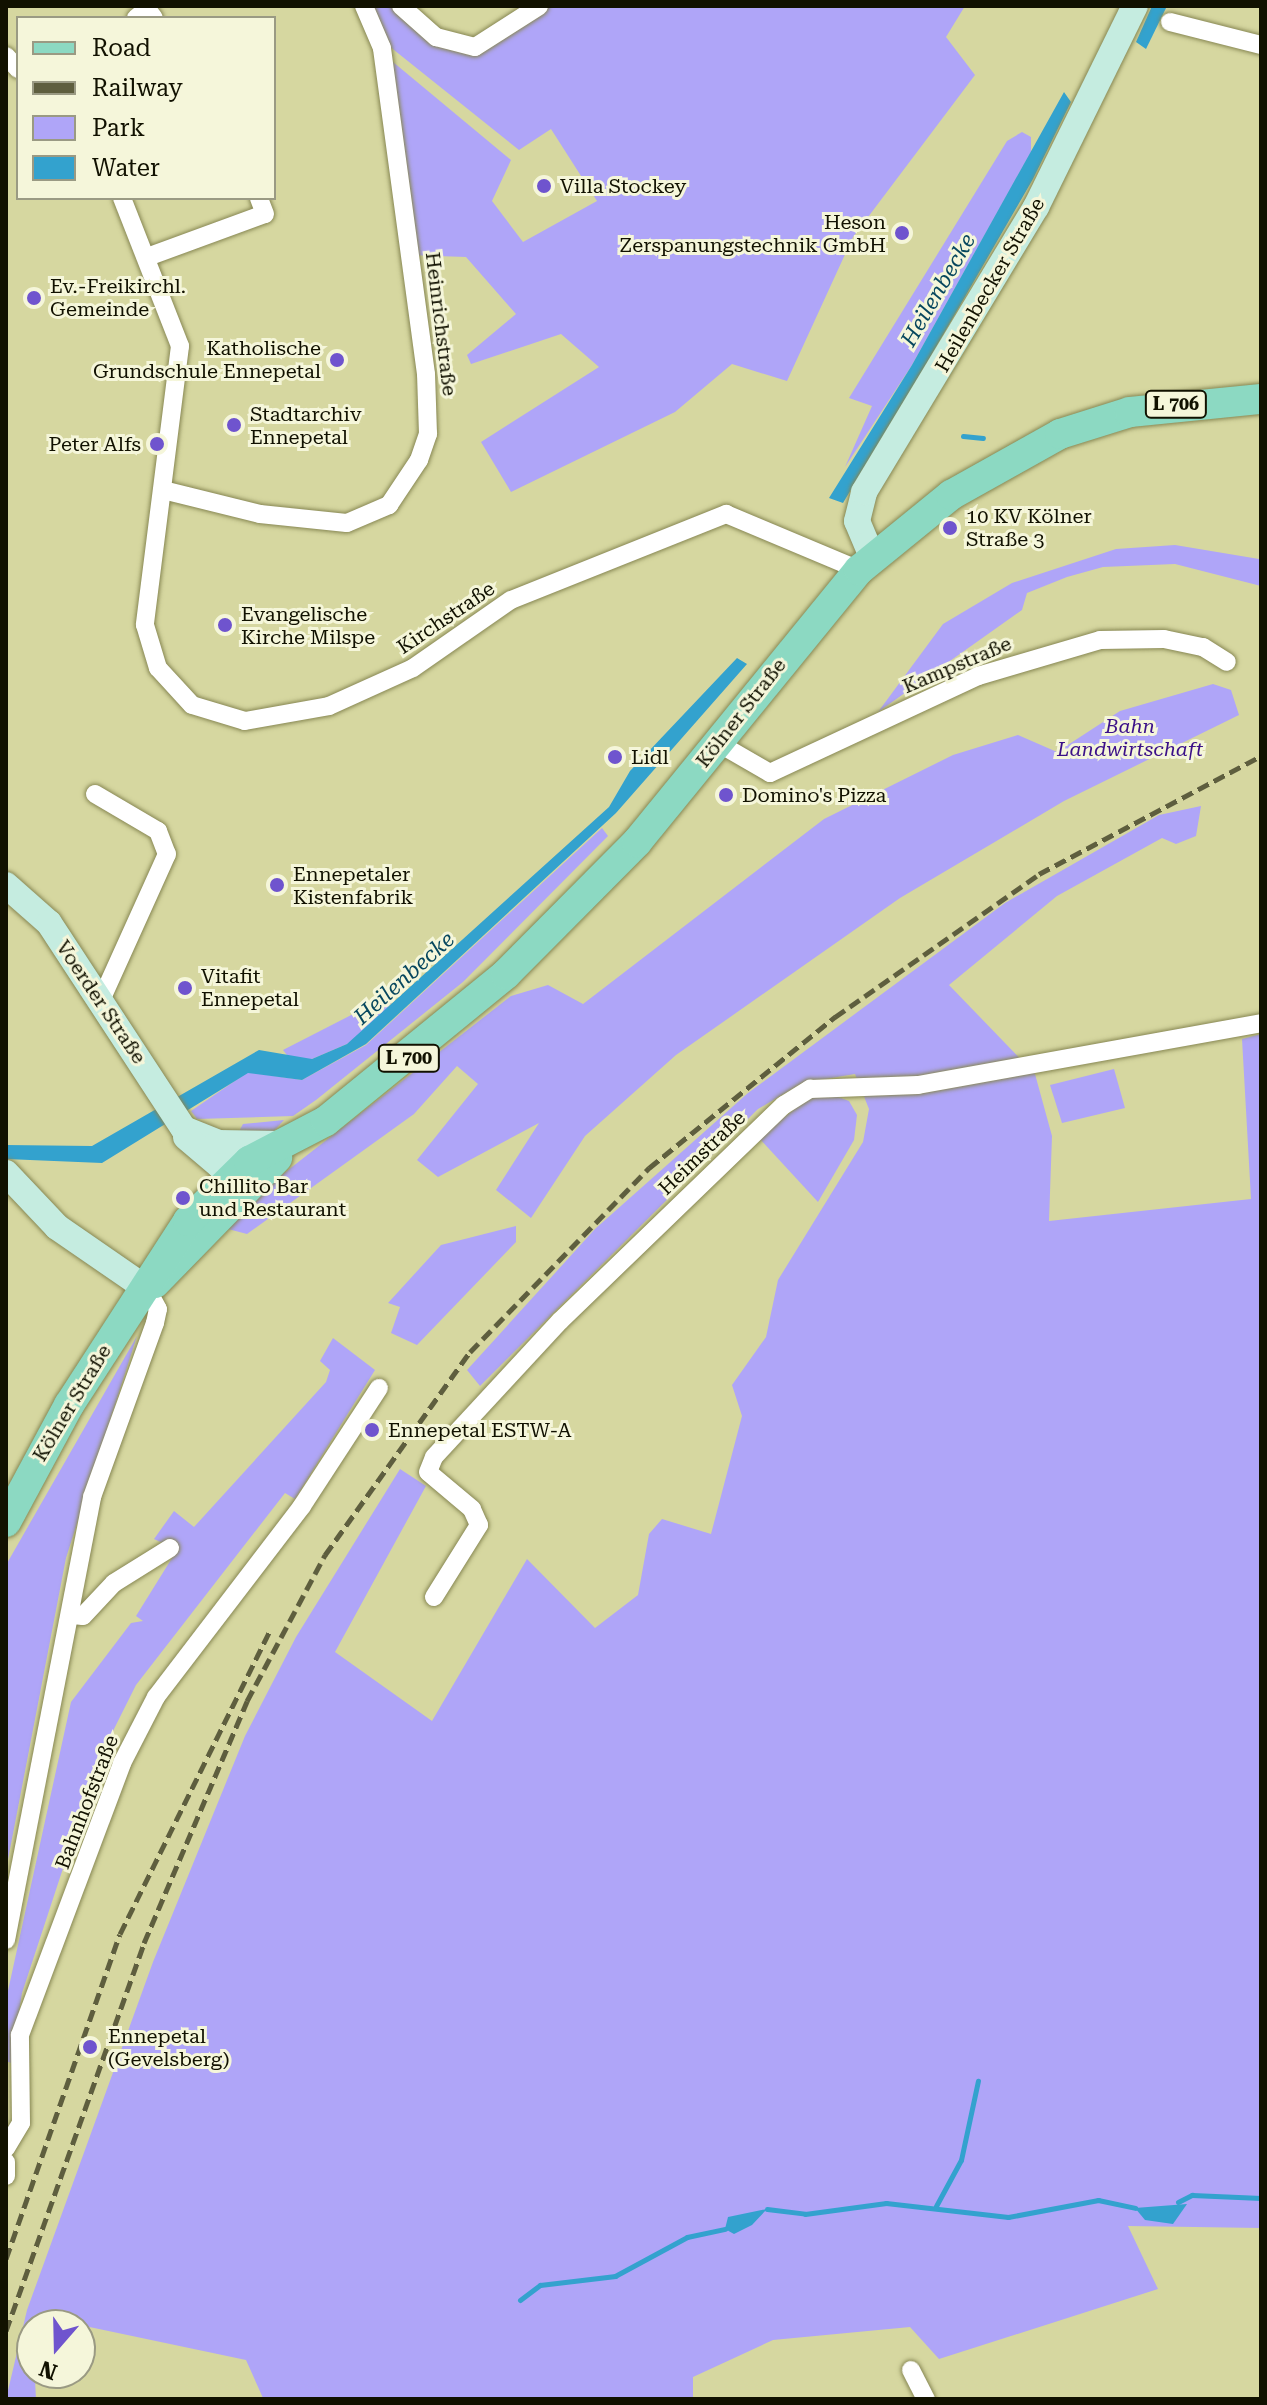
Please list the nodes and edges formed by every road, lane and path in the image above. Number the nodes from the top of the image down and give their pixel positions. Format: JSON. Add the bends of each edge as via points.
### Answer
{"nodes":[{"id":1,"x":364,"y":6,"type":"edge"},
{"id":2,"x":401,"y":6,"type":"edge"},
{"id":3,"x":539,"y":6,"type":"edge"},
{"id":4,"x":1135,"y":6,"type":"edge"},
{"id":5,"x":1170,"y":22,"type":"dead end"},
{"id":6,"x":1261,"y":45,"type":"edge"},
{"id":7,"x":123,"y":200,"type":"edge"},
{"id":8,"x":260,"y":200,"type":"edge"},
{"id":9,"x":150,"y":256,"type":"junction"},
{"id":10,"x":1261,"y":399,"type":"edge"},
{"id":11,"x":163,"y":490,"type":"junction"},
{"id":12,"x":866,"y":565,"type":"junction"},
{"id":13,"x":1227,"y":662,"type":"dead end"},
{"id":14,"x":718,"y":743,"type":"junction"},
{"id":15,"x":95,"y":794,"type":"dead end"},
{"id":16,"x":6,"y":885,"type":"edge"},
{"id":17,"x":102,"y":998,"type":"junction"},
{"id":18,"x":1261,"y":1023,"type":"edge"},
{"id":19,"x":176,"y":1118,"type":"junction"},
{"id":20,"x":285,"y":1146,"type":"junction"},
{"id":21,"x":6,"y":1173,"type":"edge"},
{"id":22,"x":250,"y":1173,"type":"junction"},
{"id":23,"x":147,"y":1289,"type":"junction"},
{"id":24,"x":379,"y":1388,"type":"dead end"},
{"id":25,"x":6,"y":1522,"type":"edge"},
{"id":26,"x":170,"y":1548,"type":"dead end"},
{"id":27,"x":434,"y":1597,"type":"dead end"},
{"id":28,"x":72,"y":1615,"type":"junction"},
{"id":29,"x":6,"y":1940,"type":"edge"},
{"id":30,"x":6,"y":2148,"type":"edge"},
{"id":31,"x":6,"y":2162,"type":"edge"},
{"id":32,"x":6,"y":2176,"type":"edge"},
{"id":33,"x":911,"y":2370,"type":"dead end"},
{"id":34,"x":926,"y":2399,"type":"edge"}],
"edges":[{"from":1,"to":11,"type":"street","name":"Heinrichstraße","via":[[382,48],[426,374],[428,434],[419,460],[389,505],[347,523],[260,514]]},
{"from":2,"to":3,"type":"street","via":[[436,37],[475,47]]},
{"from":4,"to":12,"type":"main road","name":"Heilenbecker Straße","via":[[1036,207],[864,492],[857,521]]},
{"from":5,"to":6,"type":"street"},
{"from":7,"to":9,"type":"street","name":"Kirchstraße"},
{"from":8,"to":9,"type":"street","via":[[265,214]]},
{"from":9,"to":11,"type":"street","name":"Kirchstraße","via":[[180,346]]},
{"from":10,"to":12,"type":"main road","name":"Kölner Straße","number":"L 706","via":[[1130,412],[1060,434],[951,495]]},
{"from":11,"to":12,"type":"street","name":"Kirchstraße","via":[[147,580],[149,647],[192,705],[245,721],[356,696],[413,668],[511,600],[726,514]]},
{"from":12,"to":14,"type":"main road","name":"Kölner Straße","number":"L 700"},
{"from":13,"to":14,"type":"street","name":"Kampstraße","via":[[1203,647],[1164,639],[1100,640],[978,676],[770,773]]},
{"from":14,"to":20,"type":"main road","name":"Kölner Straße","number":"L 700","via":[[637,842],[484,995]]},
{"from":15,"to":17,"type":"street","via":[[158,831],[167,854]]},
{"from":16,"to":17,"type":"main road","name":"Voerder Straße","via":[[37,909]]},
{"from":17,"to":19,"type":"main road","name":"Voerder Straße"},
{"from":18,"to":27,"type":"street","name":"Heimstraße","via":[[918,1085],[810,1089],[784,1105],[560,1321],[434,1457],[428,1472],[472,1509],[479,1525]]},
{"from":19,"to":20,"type":"main road","via":[[218,1143]]},
{"from":19,"to":22,"type":"main road","name":"Voerder Straße","via":[[200,1153]]},
{"from":20,"to":22,"type":"main road","name":"Kölner Straße","number":"L 700"},
{"from":21,"to":23,"type":"main road","via":[[57,1227]]},
{"from":22,"to":23,"type":"main road","name":"Kölner Straße","number":"L 700","via":[[188,1221]]},
{"from":23,"to":25,"type":"main road","name":"Kölner Straße","number":"L 700","via":[[69,1405]]},
{"from":23,"to":28,"type":"street","name":"Bahnhofstraße","via":[[158,1309],[155,1323],[92,1497]]},
{"from":24,"to":30,"type":"street","name":"Bahnhofstraße","via":[[302,1506],[156,1697],[122,1763],[20,2035],[21,2123]]},
{"from":26,"to":28,"type":"street","via":[[114,1583],[83,1616]]},
{"from":28,"to":29,"type":"street","name":"Bahnhofstraße"},
{"from":31,"to":32,"type":"street"},
{"from":33,"to":34,"type":"street"}]}
